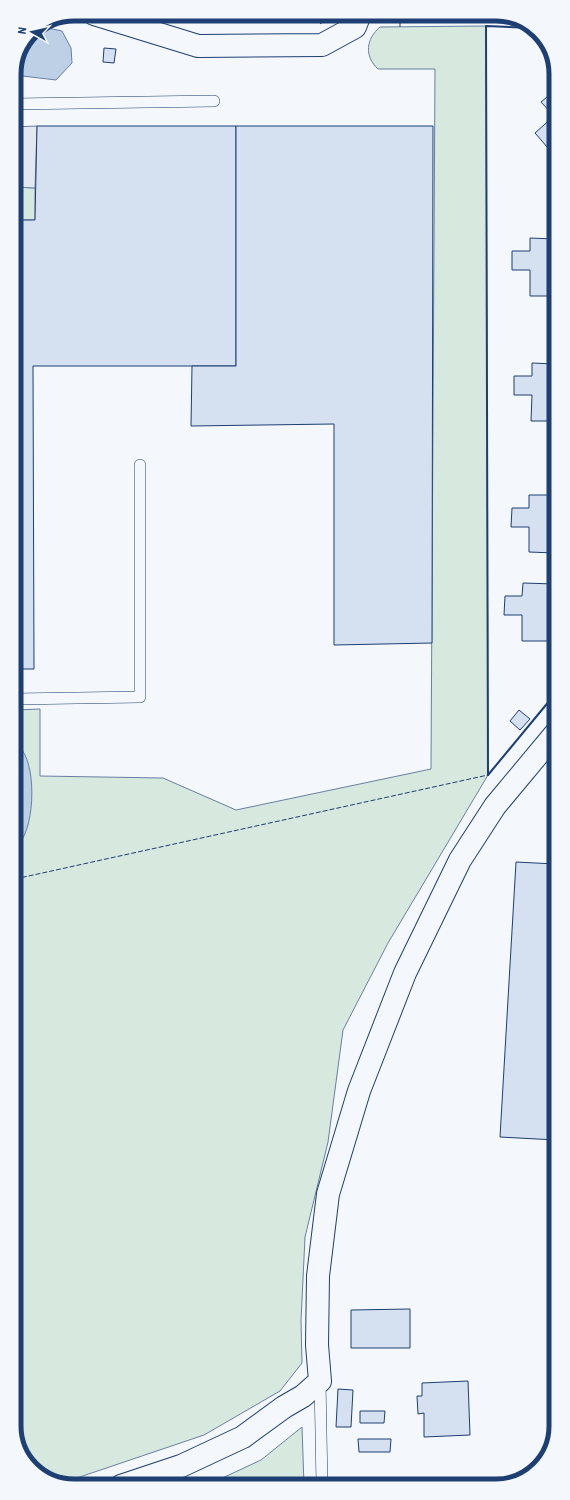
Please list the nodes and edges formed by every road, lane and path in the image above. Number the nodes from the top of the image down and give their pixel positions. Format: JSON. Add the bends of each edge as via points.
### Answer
{"nodes":[{"id":1,"x":117,"y":21,"type":"edge"},
{"id":2,"x":358,"y":21,"type":"edge"},
{"id":3,"x":214,"y":101,"type":"dead end"},
{"id":4,"x":21,"y":104,"type":"edge"},
{"id":5,"x":140,"y":465,"type":"dead end"},
{"id":6,"x":21,"y":699,"type":"edge"},
{"id":7,"x":549,"y":741,"type":"edge"},
{"id":8,"x":320,"y":1382,"type":"junction"},
{"id":9,"x":142,"y":1479,"type":"edge"},
{"id":10,"x":322,"y":1479,"type":"edge"}],
"edges":[{"from":1,"to":2,"type":"street","via":[[198,46],[322,45],[355,28]]},
{"from":3,"to":4,"type":"lane"},
{"from":5,"to":6,"type":"lane","via":[[140,697]]},
{"from":7,"to":8,"type":"street","via":[[495,806],[460,860],[405,973],[359,1091],[328,1194],[318,1276],[317,1345]]},
{"from":8,"to":9,"type":"street","via":[[243,1437],[181,1466]]},
{"from":8,"to":10,"type":"lane"}]}
